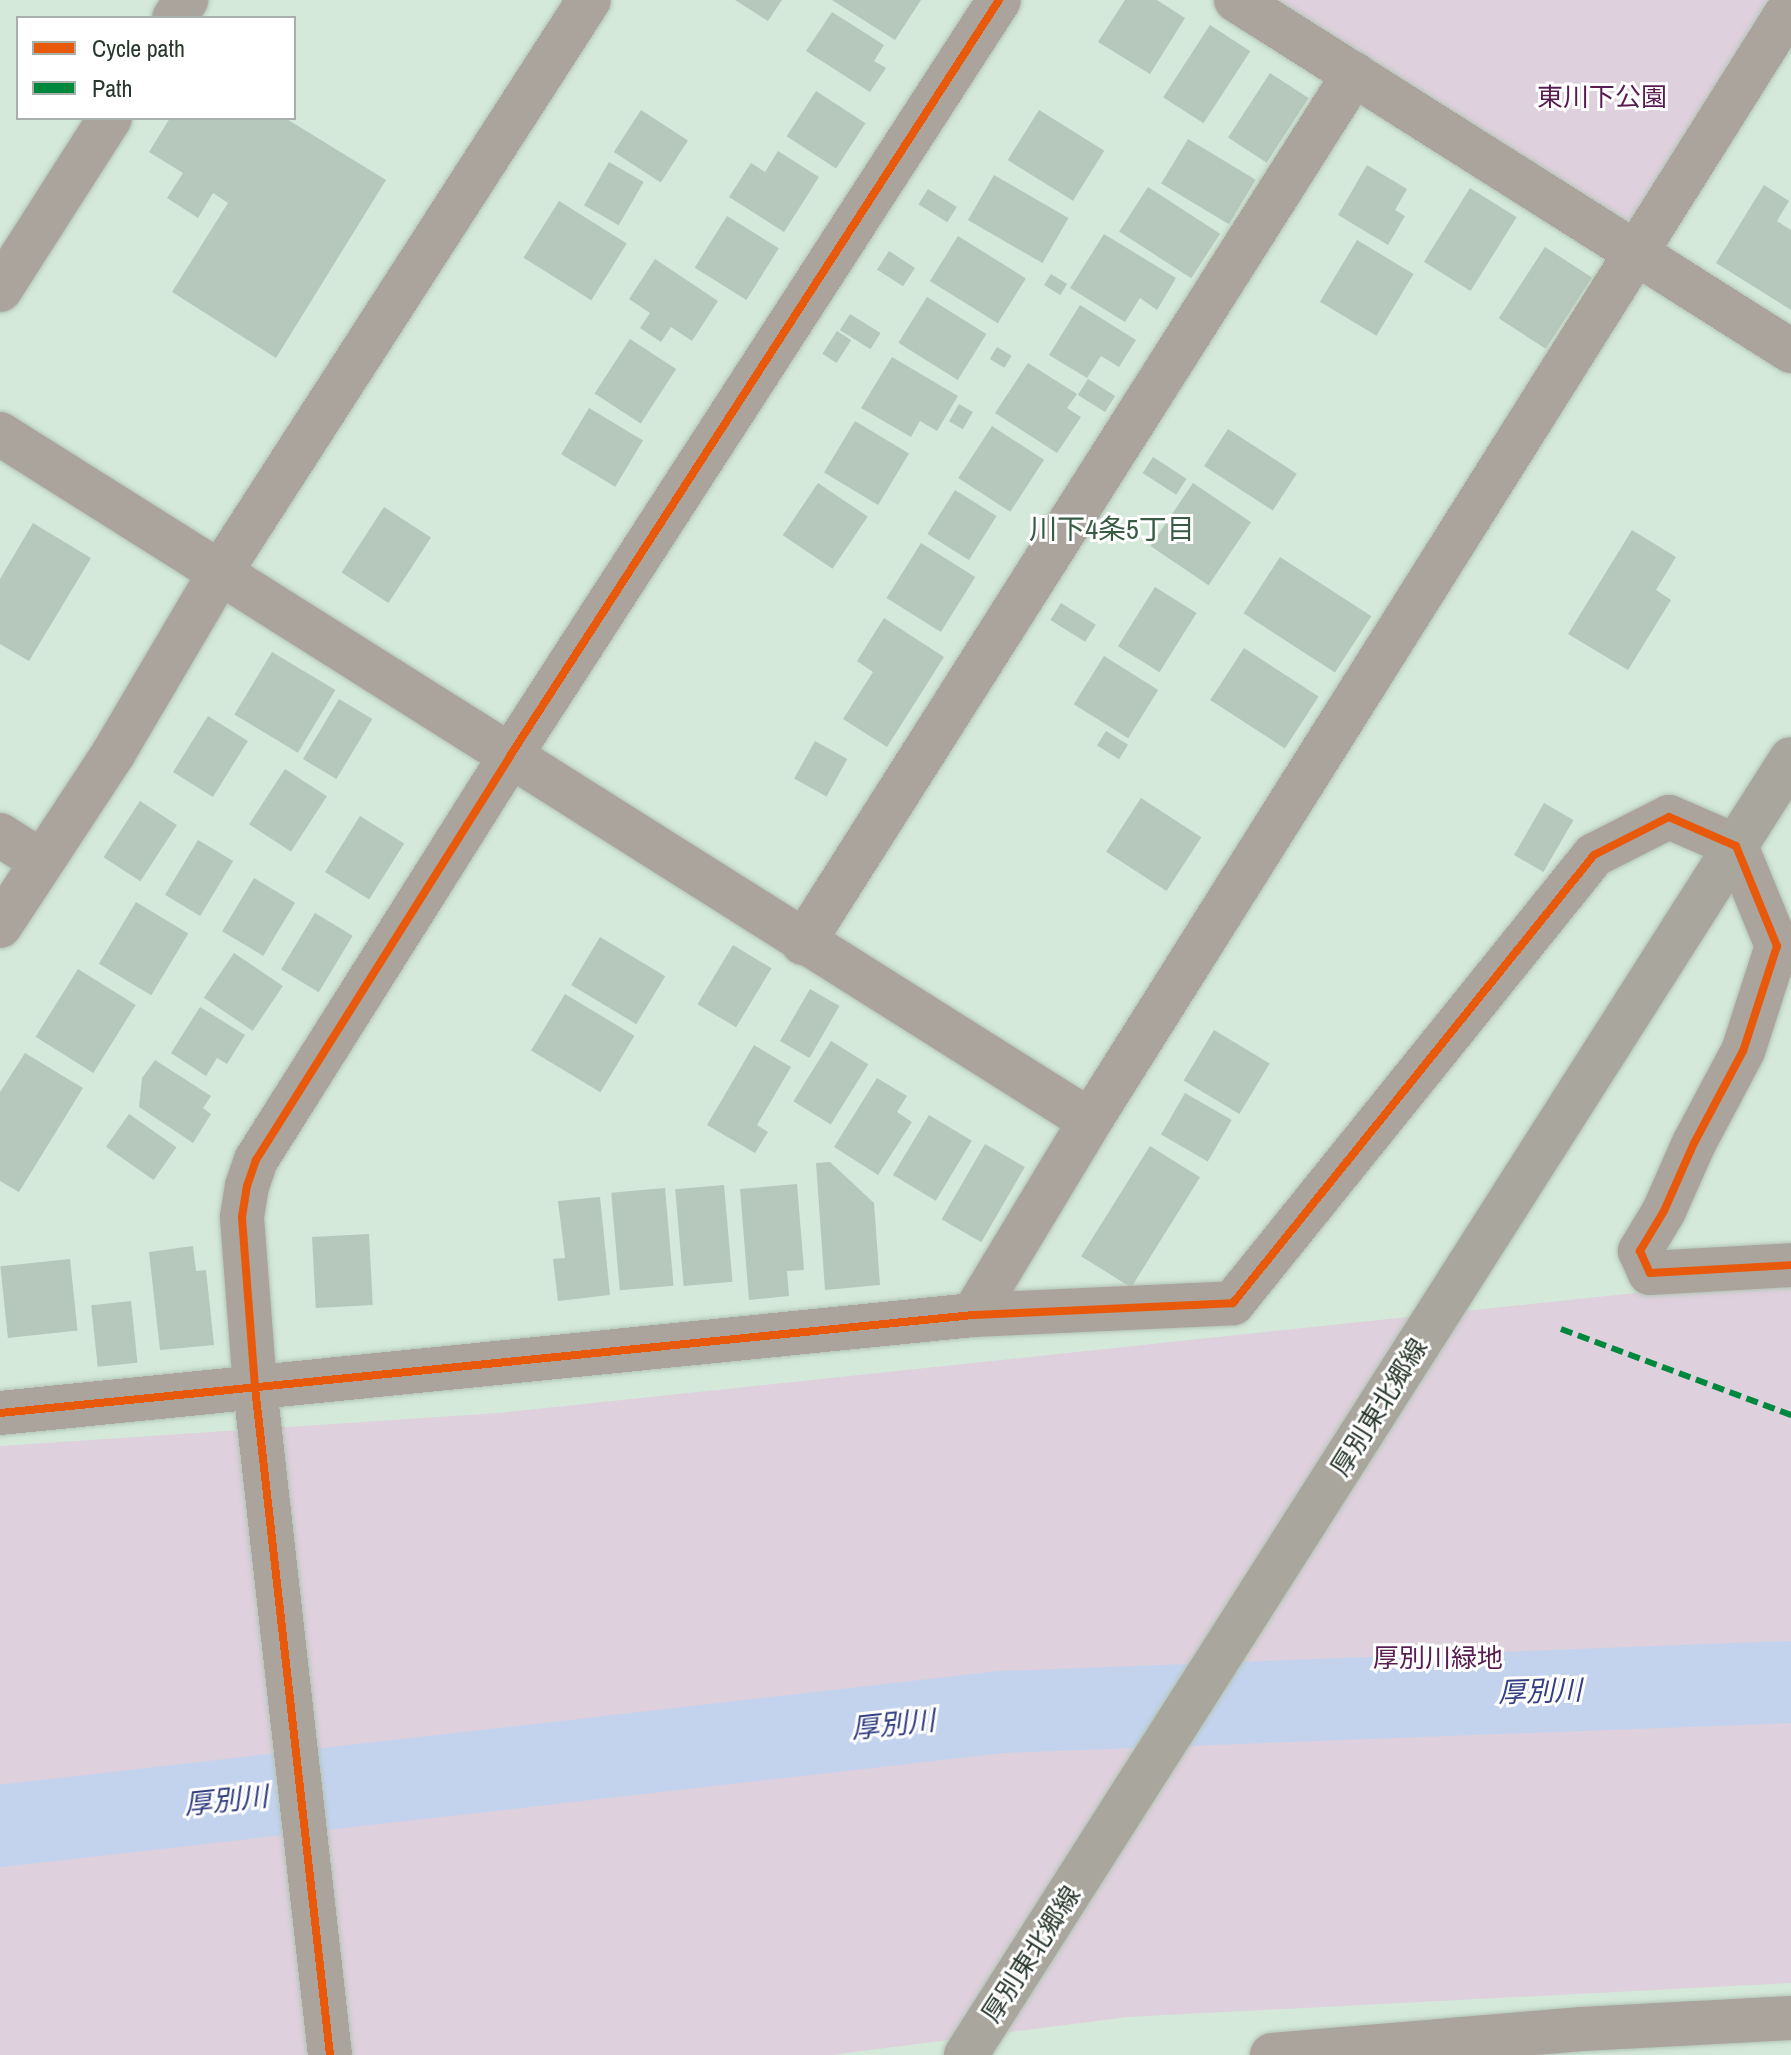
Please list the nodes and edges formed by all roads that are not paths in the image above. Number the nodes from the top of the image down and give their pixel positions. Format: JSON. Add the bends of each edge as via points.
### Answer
{"nodes":[{"id":1,"x":589,"y":0,"type":"edge"},
{"id":2,"x":999,"y":0,"type":"edge"},
{"id":3,"x":1236,"y":0,"type":"edge"},
{"id":4,"x":1791,"y":6,"type":"edge"},
{"id":5,"x":1354,"y":74,"type":"junction"},
{"id":6,"x":109,"y":120,"type":"edge"},
{"id":7,"x":1634,"y":252,"type":"junction"},
{"id":8,"x":0,"y":290,"type":"edge"},
{"id":9,"x":1791,"y":351,"type":"edge"},
{"id":10,"x":0,"y":434,"type":"edge"},
{"id":11,"x":221,"y":571,"type":"junction"},
{"id":12,"x":510,"y":756,"type":"junction"},
{"id":13,"x":1791,"y":759,"type":"edge"},
{"id":14,"x":0,"y":835,"type":"edge"},
{"id":15,"x":1736,"y":846,"type":"junction"},
{"id":16,"x":41,"y":861,"type":"junction"},
{"id":17,"x":0,"y":926,"type":"edge"},
{"id":18,"x":803,"y":943,"type":"junction"},
{"id":19,"x":1090,"y":1121,"type":"junction"},
{"id":20,"x":1791,"y":1265,"type":"edge"},
{"id":21,"x":973,"y":1315,"type":"junction"},
{"id":22,"x":255,"y":1387,"type":"junction"},
{"id":23,"x":0,"y":1413,"type":"edge"},
{"id":24,"x":1791,"y":2018,"type":"edge"},
{"id":25,"x":327,"y":2038,"type":"edge"},
{"id":26,"x":966,"y":2055,"type":"edge"},
{"id":27,"x":1272,"y":2055,"type":"edge"}],
"edges":[{"from":1,"to":11,"type":"street"},
{"from":2,"to":12,"type":"street"},
{"from":3,"to":5,"type":"street"},
{"from":4,"to":7,"type":"street"},
{"from":5,"to":7,"type":"street"},
{"from":5,"to":18,"type":"street"},
{"from":6,"to":8,"type":"street"},
{"from":7,"to":9,"type":"street"},
{"from":7,"to":19,"type":"street"},
{"from":10,"to":11,"type":"street"},
{"from":11,"to":12,"type":"street"},
{"from":11,"to":16,"type":"street","via":[[113,754]]},
{"from":12,"to":18,"type":"street"},
{"from":12,"to":22,"type":"street","via":[[256,1160],[242,1217]]},
{"from":13,"to":15,"type":"main road","name":"厚別東北郷線"},
{"from":14,"to":16,"type":"street"},
{"from":15,"to":20,"type":"street","via":[[1777,946],[1743,1051],[1640,1251],[1650,1273]]},
{"from":15,"to":21,"type":"street","via":[[1669,817],[1594,855],[1233,1303]]},
{"from":15,"to":26,"type":"main road","name":"厚別東北郷線"},
{"from":16,"to":17,"type":"street"},
{"from":18,"to":19,"type":"street"},
{"from":19,"to":21,"type":"street"},
{"from":21,"to":22,"type":"street"},
{"from":22,"to":23,"type":"street"},
{"from":22,"to":25,"type":"street"},
{"from":24,"to":27,"type":"street"}]}
